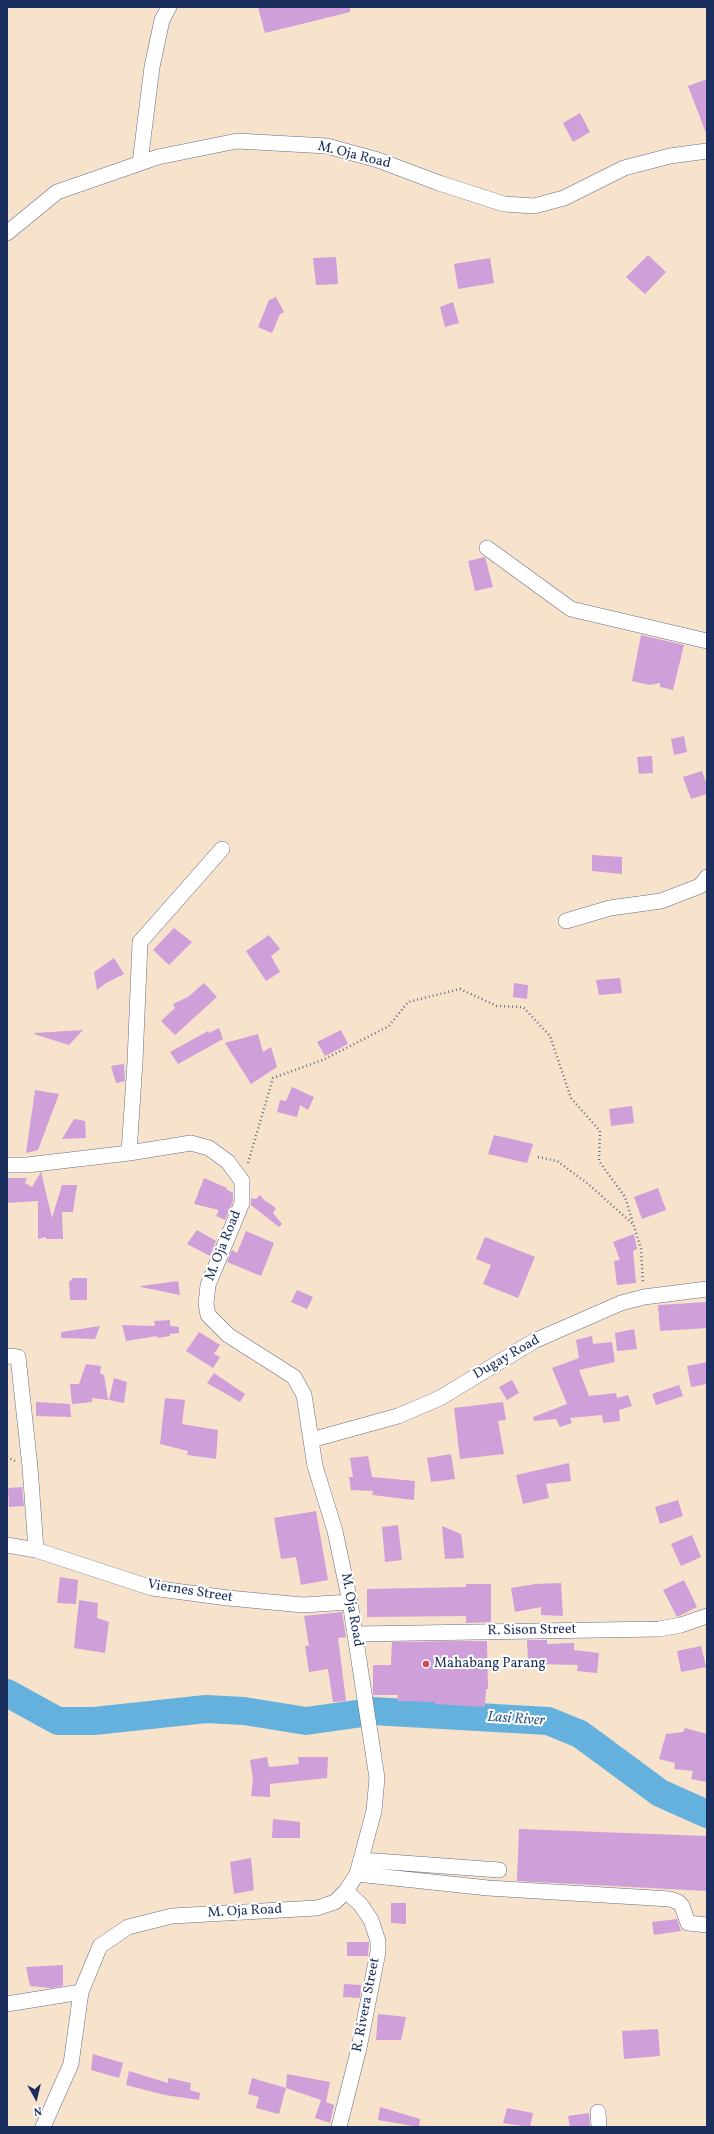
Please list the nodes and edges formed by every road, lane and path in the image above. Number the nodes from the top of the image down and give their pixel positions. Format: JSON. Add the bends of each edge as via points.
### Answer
{"nodes":[{"id":1,"x":168,"y":7,"type":"edge"},
{"id":2,"x":707,"y":151,"type":"edge"},
{"id":3,"x":140,"y":163,"type":"junction"},
{"id":4,"x":7,"y":232,"type":"edge"},
{"id":5,"x":487,"y":548,"type":"dead end"},
{"id":6,"x":707,"y":641,"type":"edge"},
{"id":7,"x":222,"y":849,"type":"dead end"},
{"id":8,"x":707,"y":877,"type":"edge"},
{"id":9,"x":566,"y":921,"type":"dead end"},
{"id":10,"x":129,"y":1153,"type":"junction"},
{"id":11,"x":538,"y":1156,"type":"dead end"},
{"id":12,"x":7,"y":1165,"type":"edge"},
{"id":13,"x":242,"y":1181,"type":"junction"},
{"id":14,"x":634,"y":1225,"type":"junction"},
{"id":15,"x":707,"y":1289,"type":"edge"},
{"id":16,"x":644,"y":1297,"type":"junction"},
{"id":17,"x":7,"y":1356,"type":"edge"},
{"id":18,"x":311,"y":1440,"type":"junction"},
{"id":19,"x":7,"y":1545,"type":"edge"},
{"id":20,"x":36,"y":1550,"type":"junction"},
{"id":21,"x":350,"y":1602,"type":"junction"},
{"id":22,"x":707,"y":1616,"type":"edge"},
{"id":23,"x":356,"y":1634,"type":"junction"},
{"id":24,"x":360,"y":1867,"type":"junction"},
{"id":25,"x":499,"y":1870,"type":"dead end"},
{"id":26,"x":346,"y":1891,"type":"junction"},
{"id":27,"x":707,"y":1925,"type":"edge"},
{"id":28,"x":80,"y":1992,"type":"junction"},
{"id":29,"x":7,"y":2004,"type":"edge"},
{"id":30,"x":43,"y":2127,"type":"edge"},
{"id":31,"x":339,"y":2127,"type":"edge"}],
"edges":[{"from":1,"to":3,"type":"street","via":[[162,20],[152,67]]},
{"from":2,"to":3,"type":"street","name":"M. Oja Road","via":[[670,156],[624,168],[564,198],[534,206],[504,204],[378,160],[327,146],[237,141]]},
{"from":3,"to":4,"type":"street","name":"M. Oja Road","via":[[57,192]]},
{"from":5,"to":6,"type":"street","via":[[570,609]]},
{"from":7,"to":10,"type":"street","via":[[140,942]]},
{"from":8,"to":9,"type":"street","via":[[700,886],[661,900],[610,908]]},
{"from":10,"to":12,"type":"street"},
{"from":10,"to":13,"type":"street","via":[[191,1143],[209,1148],[228,1162]]},
{"from":11,"to":14,"type":"path","via":[[557,1161],[587,1183]]},
{"from":13,"to":14,"type":"path","via":[[273,1078],[325,1059],[389,1026],[408,1002],[460,989],[498,1006],[522,1006],[550,1036],[571,1098],[600,1131],[600,1161],[626,1197]]},
{"from":13,"to":18,"type":"street","name":"M. Oja Road","via":[[242,1203],[208,1285],[208,1315],[228,1335],[294,1378],[304,1395]]},
{"from":14,"to":16,"type":"path","via":[[642,1249]]},
{"from":15,"to":16,"type":"street","name":"Dugay Road"},
{"from":16,"to":18,"type":"street","name":"Dugay Road","via":[[620,1303],[540,1338],[440,1398],[398,1416]]},
{"from":17,"to":20,"type":"street","via":[[18,1357]]},
{"from":18,"to":21,"type":"street","name":"M. Oja Road","via":[[315,1466],[335,1531]]},
{"from":19,"to":20,"type":"street","name":"Viernes Street"},
{"from":20,"to":21,"type":"street","name":"Viernes Street","via":[[152,1588],[303,1605]]},
{"from":21,"to":23,"type":"street","name":"M. Oja Road"},
{"from":22,"to":23,"type":"street","name":"R. Sison Street","via":[[659,1629]]},
{"from":23,"to":24,"type":"street","name":"M. Oja Road","via":[[377,1778],[374,1811]]},
{"from":24,"to":25,"type":"street"},
{"from":24,"to":26,"type":"street","name":"M. Oja Road"},
{"from":24,"to":27,"type":"street","via":[[488,1888],[670,1899],[682,1906],[688,1923]]},
{"from":26,"to":28,"type":"street","name":"M. Oja Road","via":[[335,1902],[317,1908],[172,1916],[128,1927],[100,1946]]},
{"from":26,"to":31,"type":"street","name":"R. Rivera Street","via":[[361,1905],[371,1920],[378,1941],[378,1952],[364,2028]]},
{"from":28,"to":29,"type":"street"},
{"from":28,"to":30,"type":"street","name":"M. Oja Road","via":[[70,2064]]}]}
